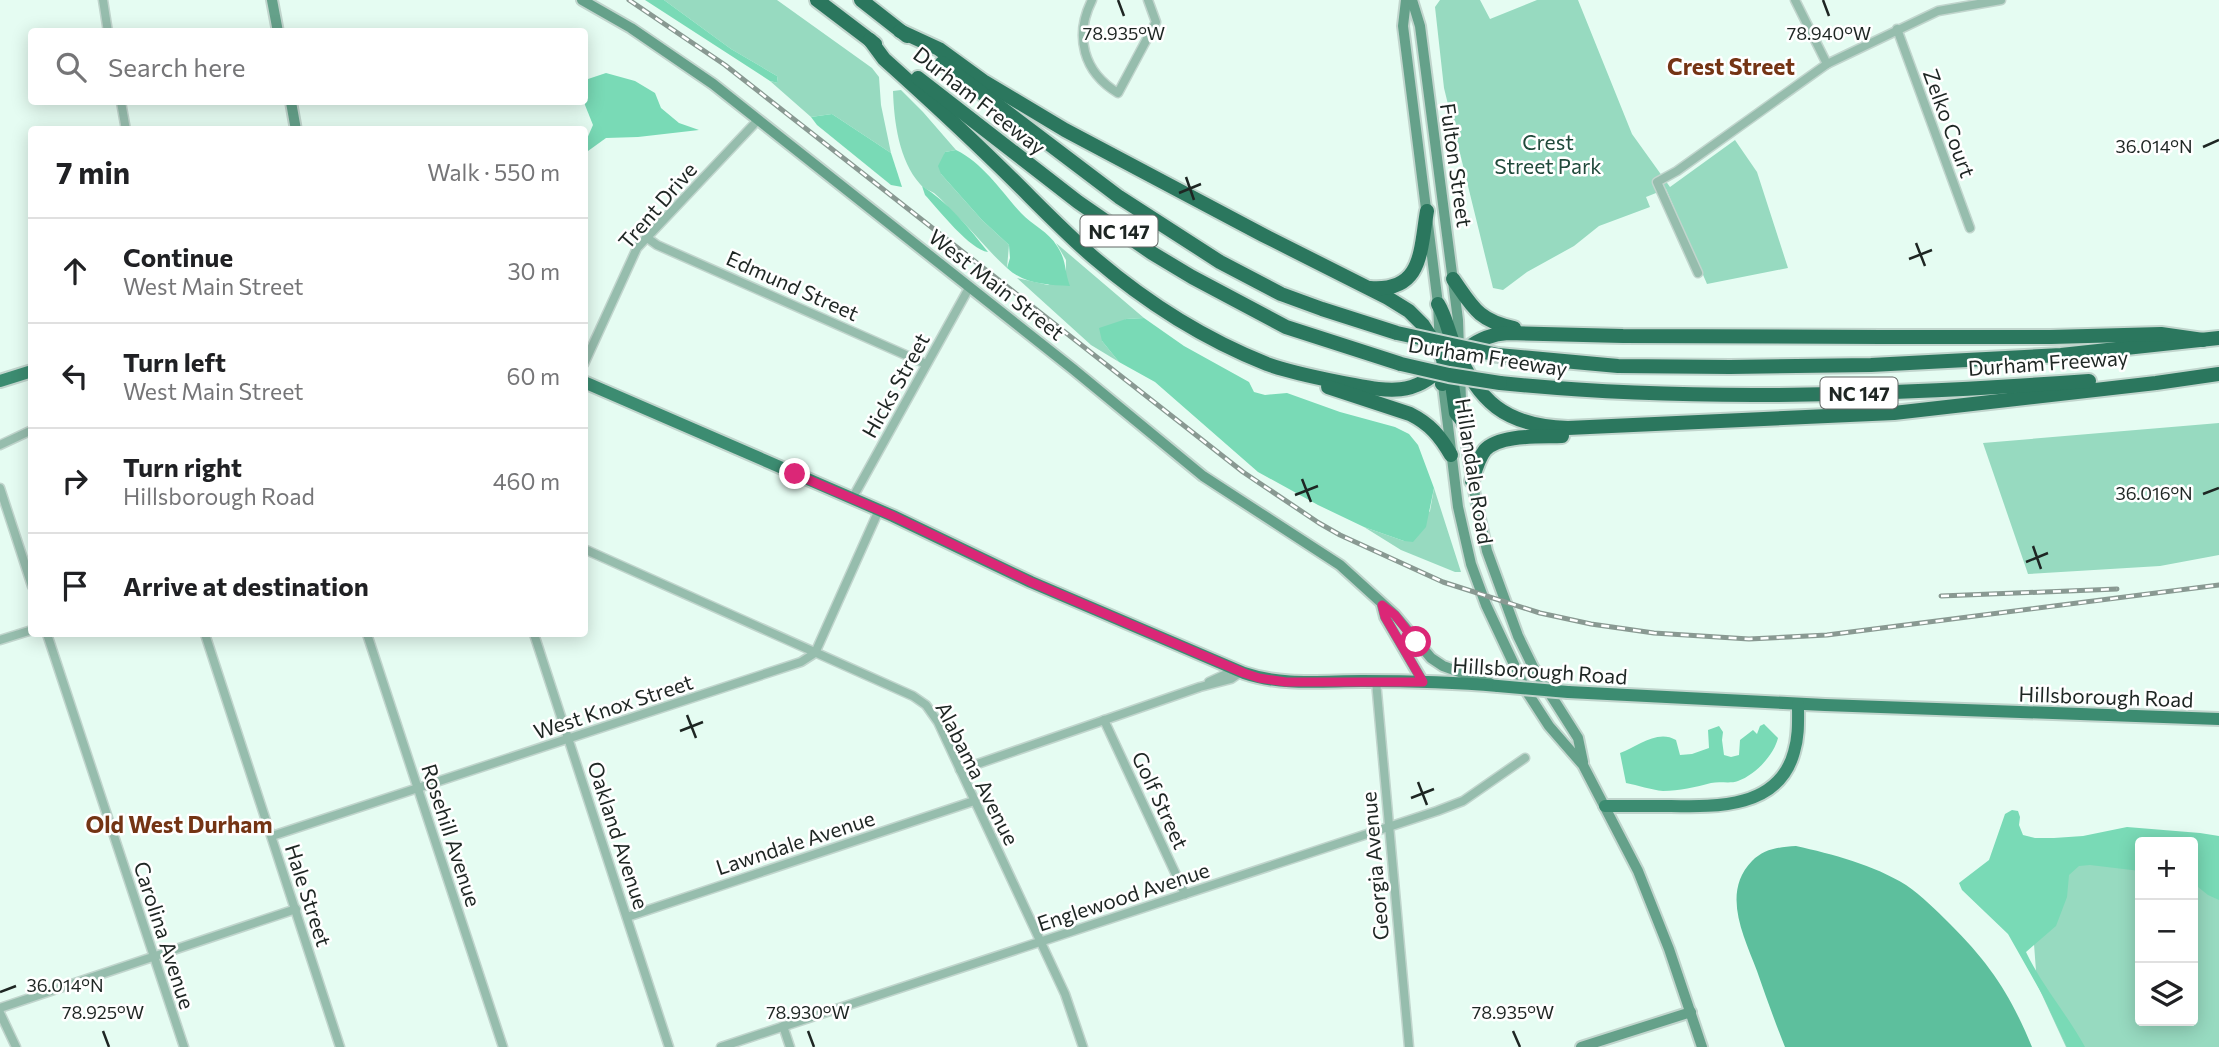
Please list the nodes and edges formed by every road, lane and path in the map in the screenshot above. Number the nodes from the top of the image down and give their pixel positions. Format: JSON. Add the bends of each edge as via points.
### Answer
{"nodes":[{"id":1,"x":103,"y":0,"type":"edge"},
{"id":2,"x":272,"y":0,"type":"edge"},
{"id":3,"x":582,"y":0,"type":"edge"},
{"id":4,"x":817,"y":0,"type":"edge"},
{"id":5,"x":861,"y":0,"type":"edge"},
{"id":6,"x":1092,"y":0,"type":"edge"},
{"id":7,"x":1148,"y":0,"type":"edge"},
{"id":8,"x":1406,"y":0,"type":"edge"},
{"id":9,"x":1412,"y":0,"type":"edge"},
{"id":10,"x":1795,"y":0,"type":"edge"},
{"id":11,"x":2001,"y":0,"type":"edge"},
{"id":12,"x":107,"y":28,"type":"edge"},
{"id":13,"x":277,"y":28,"type":"edge"},
{"id":14,"x":1896,"y":29,"type":"junction"},
{"id":15,"x":900,"y":31,"type":"junction"},
{"id":16,"x":870,"y":40,"type":"junction"},
{"id":17,"x":1827,"y":64,"type":"junction"},
{"id":18,"x":122,"y":105,"type":"edge"},
{"id":19,"x":292,"y":105,"type":"edge"},
{"id":20,"x":758,"y":120,"type":"junction"},
{"id":21,"x":125,"y":126,"type":"edge"},
{"id":22,"x":295,"y":126,"type":"edge"},
{"id":23,"x":1427,"y":211,"type":"junction"},
{"id":24,"x":1970,"y":228,"type":"dead end"},
{"id":25,"x":646,"y":237,"type":"junction"},
{"id":26,"x":1698,"y":272,"type":"dead end"},
{"id":27,"x":1452,"y":279,"type":"junction"},
{"id":28,"x":969,"y":288,"type":"junction"},
{"id":29,"x":1368,"y":288,"type":"junction"},
{"id":30,"x":1439,"y":312,"type":"junction"},
{"id":31,"x":1524,"y":333,"type":"junction"},
{"id":32,"x":2219,"y":338,"type":"edge"},
{"id":33,"x":2203,"y":340,"type":"junction"},
{"id":34,"x":1458,"y":346,"type":"junction"},
{"id":35,"x":588,"y":355,"type":"edge"},
{"id":36,"x":926,"y":364,"type":"junction"},
{"id":37,"x":1443,"y":367,"type":"junction"},
{"id":38,"x":28,"y":372,"type":"edge"},
{"id":39,"x":1295,"y":373,"type":"junction"},
{"id":40,"x":2219,"y":374,"type":"edge"},
{"id":41,"x":0,"y":381,"type":"edge"},
{"id":42,"x":588,"y":384,"type":"edge"},
{"id":43,"x":1464,"y":423,"type":"junction"},
{"id":44,"x":1618,"y":426,"type":"junction"},
{"id":45,"x":28,"y":432,"type":"edge"},
{"id":46,"x":0,"y":445,"type":"edge"},
{"id":47,"x":1451,"y":455,"type":"junction"},
{"id":48,"x":1472,"y":481,"type":"junction"},
{"id":49,"x":0,"y":488,"type":"edge"},
{"id":50,"x":852,"y":499,"type":"junction"},
{"id":51,"x":879,"y":510,"type":"junction"},
{"id":52,"x":588,"y":551,"type":"edge"},
{"id":53,"x":28,"y":574,"type":"edge"},
{"id":54,"x":1382,"y":605,"type":"junction"},
{"id":55,"x":28,"y":631,"type":"edge"},
{"id":56,"x":48,"y":637,"type":"edge"},
{"id":57,"x":206,"y":637,"type":"edge"},
{"id":58,"x":368,"y":637,"type":"edge"},
{"id":59,"x":535,"y":637,"type":"edge"},
{"id":60,"x":0,"y":640,"type":"edge"},
{"id":61,"x":815,"y":653,"type":"junction"},
{"id":62,"x":1238,"y":671,"type":"junction"},
{"id":63,"x":1376,"y":681,"type":"junction"},
{"id":64,"x":1423,"y":682,"type":"junction"},
{"id":65,"x":1498,"y":686,"type":"junction"},
{"id":66,"x":1798,"y":704,"type":"junction"},
{"id":67,"x":2219,"y":719,"type":"edge"},
{"id":68,"x":1104,"y":720,"type":"junction"},
{"id":69,"x":568,"y":740,"type":"junction"},
{"id":70,"x":1525,"y":758,"type":"dead end"},
{"id":71,"x":1583,"y":765,"type":"junction"},
{"id":72,"x":960,"y":770,"type":"junction"},
{"id":73,"x":419,"y":788,"type":"junction"},
{"id":74,"x":974,"y":801,"type":"junction"},
{"id":75,"x":1605,"y":806,"type":"junction"},
{"id":76,"x":1388,"y":827,"type":"junction"},
{"id":77,"x":272,"y":836,"type":"junction"},
{"id":78,"x":1185,"y":894,"type":"junction"},
{"id":79,"x":296,"y":909,"type":"junction"},
{"id":80,"x":627,"y":917,"type":"junction"},
{"id":81,"x":1040,"y":942,"type":"junction"},
{"id":82,"x":153,"y":957,"type":"junction"},
{"id":83,"x":0,"y":1011,"type":"edge"},
{"id":84,"x":1691,"y":1012,"type":"junction"},
{"id":85,"x":783,"y":1026,"type":"junction"},
{"id":86,"x":16,"y":1047,"type":"edge"},
{"id":87,"x":184,"y":1047,"type":"edge"},
{"id":88,"x":340,"y":1047,"type":"edge"},
{"id":89,"x":503,"y":1047,"type":"edge"},
{"id":90,"x":668,"y":1047,"type":"edge"},
{"id":91,"x":721,"y":1047,"type":"edge"},
{"id":92,"x":790,"y":1047,"type":"edge"},
{"id":93,"x":1083,"y":1047,"type":"edge"},
{"id":94,"x":1409,"y":1047,"type":"edge"},
{"id":95,"x":1581,"y":1047,"type":"edge"},
{"id":96,"x":1702,"y":1047,"type":"edge"}],
"edges":[{"from":1,"to":12,"type":"street"},
{"from":2,"to":13,"type":"main road"},
{"from":3,"to":20,"type":"main road","name":"West Main Street","via":[[669,53]]},
{"from":4,"to":16,"type":"highway","name":"Durham Freeway","number":"NC 147"},
{"from":5,"to":15,"type":"highway","name":"Durham Freeway","number":"NC 147"},
{"from":6,"to":7,"type":"street","via":[[1083,22],[1086,56],[1105,86],[1118,93],[1156,22]]},
{"from":8,"to":23,"type":"main road","name":"Fulton Street","via":[[1403,26]]},
{"from":9,"to":27,"type":"main road","name":"Fulton Street","via":[[1420,26]]},
{"from":10,"to":17,"type":"street"},
{"from":11,"to":14,"type":"street","via":[[1938,11]]},
{"from":14,"to":17,"type":"street"},
{"from":14,"to":24,"type":"street","name":"Zelko Court"},
{"from":15,"to":29,"type":"highway","via":[[939,49],[1057,126]]},
{"from":15,"to":33,"type":"highway","name":"Durham Freeway","number":"NC 147","bridge":true,"via":[[1119,197],[1220,262],[1282,294],[1397,333],[1498,355],[1568,363],[1730,368],[2061,355]]},
{"from":16,"to":39,"type":"highway","via":[[884,59],[1111,273],[1201,331]]},
{"from":16,"to":40,"type":"highway","name":"Durham Freeway","number":"NC 147","bridge":true,"via":[[1152,253],[1286,327],[1401,364],[1500,383],[1630,394],[1910,392]]},
{"from":17,"to":26,"type":"street","via":[[1657,183]]},
{"from":18,"to":21,"type":"street"},
{"from":19,"to":22,"type":"main road"},
{"from":20,"to":25,"type":"street","name":"Trent Drive"},
{"from":20,"to":28,"type":"main road","name":"West Main Street"},
{"from":23,"to":29,"type":"highway","via":[[1413,273],[1394,285]]},
{"from":23,"to":30,"type":"main road","name":"Fulton Street"},
{"from":25,"to":35,"type":"street","name":"Trent Drive","via":[[629,263]]},
{"from":25,"to":36,"type":"street","name":"Edmund Street"},
{"from":27,"to":31,"type":"highway","via":[[1477,313]]},
{"from":27,"to":34,"type":"main road","name":"Fulton Street"},
{"from":28,"to":36,"type":"street","name":"Hicks Street"},
{"from":28,"to":54,"type":"main road","name":"West Main Street","via":[[1203,476],[1340,565]]},
{"from":29,"to":37,"type":"highway","via":[[1409,311],[1423,325]]},
{"from":30,"to":34,"type":"highway"},
{"from":30,"to":37,"type":"main road","name":"Hillandale Road"},
{"from":31,"to":33,"type":"highway","via":[[2161,334]]},
{"from":31,"to":34,"type":"highway","via":[[1491,335]]},
{"from":32,"to":33,"type":"highway","name":"Durham Freeway","number":"NC 147"},
{"from":34,"to":37,"type":"highway"},
{"from":34,"to":43,"type":"main road","name":"Hillandale Road"},
{"from":34,"to":44,"type":"highway","via":[[1479,390],[1510,417],[1543,427]]},
{"from":36,"to":50,"type":"street","name":"Hicks Street"},
{"from":37,"to":39,"type":"highway","via":[[1426,382],[1405,390],[1382,390]]},
{"from":37,"to":43,"type":"highway","via":[[1456,413]]},
{"from":37,"to":47,"type":"main road","name":"Hillandale Road"},
{"from":38,"to":41,"type":"main road"},
{"from":39,"to":47,"type":"highway","via":[[1422,420],[1436,431]]},
{"from":40,"to":44,"type":"highway","via":[[1894,413]]},
{"from":42,"to":50,"type":"main road","name":"Hillsborough Road"},
{"from":43,"to":48,"type":"main road","name":"Hillandale Road"},
{"from":44,"to":48,"type":"highway","via":[[1492,444],[1478,461]]},
{"from":45,"to":46,"type":"street"},
{"from":47,"to":71,"type":"main road","name":"Hillandale Road","via":[[1463,531],[1486,605],[1527,692]]},
{"from":48,"to":71,"type":"main road","name":"Hillandale Road","via":[[1503,598],[1533,667],[1578,738]]},
{"from":49,"to":53,"type":"street"},
{"from":50,"to":51,"type":"main road","name":"Hillsborough Road"},
{"from":51,"to":61,"type":"street"},
{"from":51,"to":62,"type":"main road","name":"Hillsborough Road"},
{"from":52,"to":61,"type":"street","name":"Alabama Avenue"},
{"from":54,"to":64,"type":"main road","name":"West Main Street"},
{"from":54,"to":65,"type":"main road","name":"West Main Street","via":[[1431,658]]},
{"from":55,"to":60,"type":"street"},
{"from":56,"to":82,"type":"street","name":"Carolina Avenue"},
{"from":57,"to":77,"type":"street","name":"Hale Street"},
{"from":58,"to":73,"type":"street","name":"Rosehill Avenue"},
{"from":59,"to":69,"type":"street","name":"Oakland Avenue"},
{"from":61,"to":69,"type":"street","name":"West Knox Street","via":[[801,662]]},
{"from":61,"to":72,"type":"street","name":"Alabama Avenue","via":[[920,699],[938,722]]},
{"from":62,"to":63,"type":"main road","name":"Hillsborough Road","via":[[1277,681]]},
{"from":62,"to":68,"type":"street"},
{"from":63,"to":64,"type":"main road","name":"Hillsborough Road"},
{"from":63,"to":76,"type":"street","name":"Georgia Avenue"},
{"from":64,"to":65,"type":"main road","name":"Hillsborough Road"},
{"from":65,"to":66,"type":"main road","name":"Hillsborough Road","bridge":true},
{"from":66,"to":67,"type":"main road","name":"Hillsborough Road"},
{"from":66,"to":75,"type":"main road","via":[[1798,734],[1791,759],[1782,776],[1749,800],[1722,805]]},
{"from":68,"to":72,"type":"street"},
{"from":68,"to":78,"type":"street","name":"Golf Street"},
{"from":69,"to":73,"type":"street","name":"West Knox Street"},
{"from":69,"to":80,"type":"street","name":"Oakland Avenue"},
{"from":70,"to":76,"type":"street","name":"Englewood Avenue","via":[[1463,801]]},
{"from":71,"to":75,"type":"main road","name":"Hillandale Road"},
{"from":72,"to":74,"type":"street","name":"Alabama Avenue"},
{"from":73,"to":77,"type":"street","name":"West Knox Street"},
{"from":73,"to":89,"type":"street","name":"Rosehill Avenue"},
{"from":74,"to":80,"type":"street","name":"Lawndale Avenue"},
{"from":74,"to":81,"type":"street","name":"Alabama Avenue"},
{"from":75,"to":84,"type":"main road","name":"Hillandale Road","via":[[1650,901]]},
{"from":76,"to":78,"type":"street","name":"Englewood Avenue"},
{"from":76,"to":94,"type":"street","name":"Georgia Avenue"},
{"from":77,"to":79,"type":"street","name":"Hale Street"},
{"from":78,"to":81,"type":"street","name":"Englewood Avenue"},
{"from":79,"to":82,"type":"street"},
{"from":79,"to":88,"type":"street","name":"Hale Street"},
{"from":80,"to":90,"type":"street","name":"Oakland Avenue"},
{"from":81,"to":85,"type":"street","name":"Englewood Avenue"},
{"from":81,"to":93,"type":"street","name":"Alabama Avenue"},
{"from":82,"to":83,"type":"street"},
{"from":82,"to":87,"type":"street","name":"Carolina Avenue"},
{"from":83,"to":86,"type":"street"},
{"from":84,"to":95,"type":"main road"},
{"from":84,"to":96,"type":"main road","name":"Hillandale Road"},
{"from":85,"to":91,"type":"street","name":"Englewood Avenue"},
{"from":85,"to":92,"type":"street"}]}
